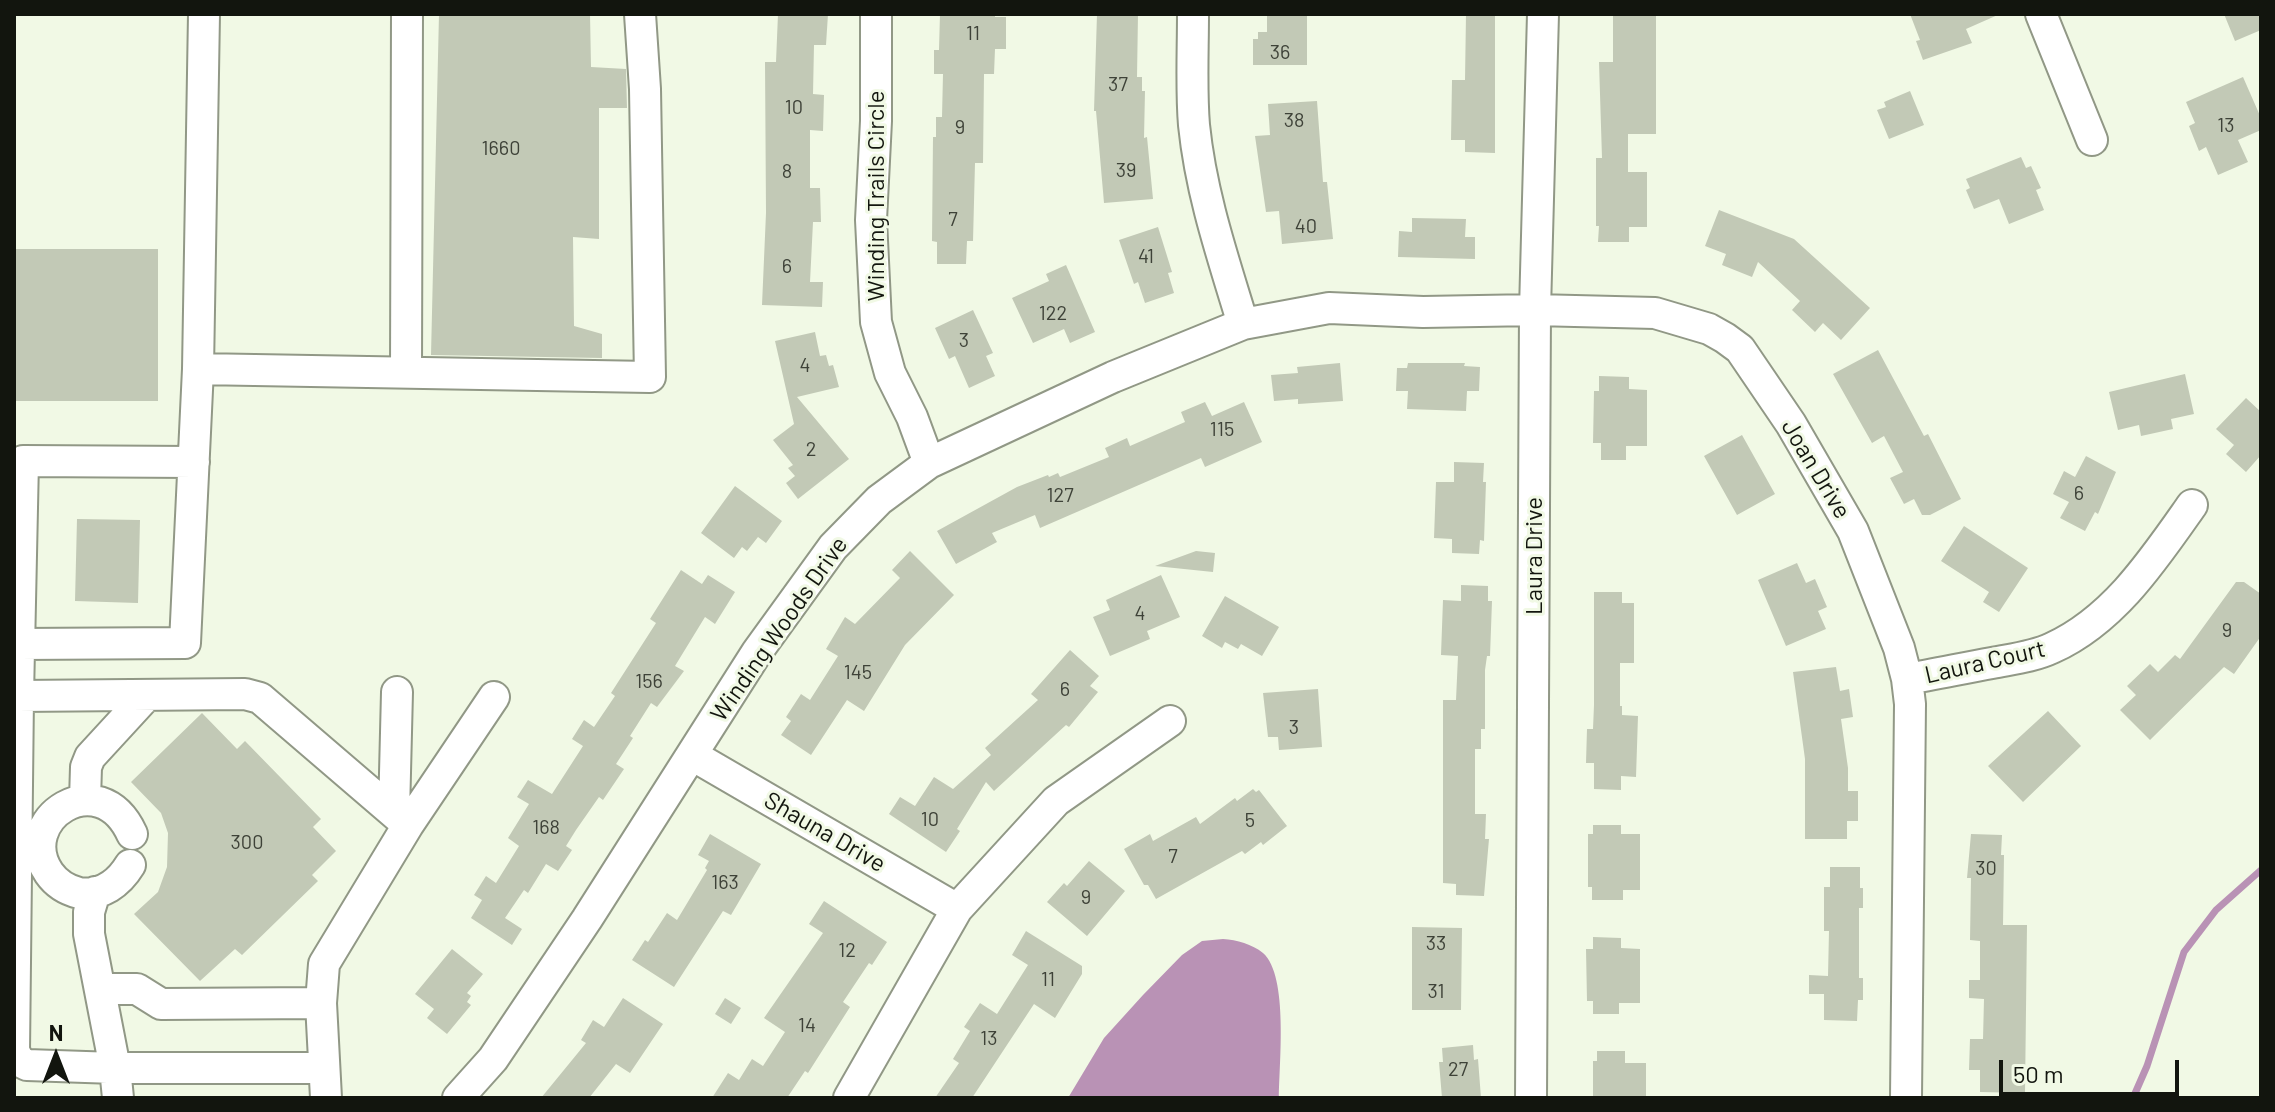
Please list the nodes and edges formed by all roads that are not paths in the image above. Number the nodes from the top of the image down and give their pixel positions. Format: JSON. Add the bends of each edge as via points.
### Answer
{"nodes":[{"id":1,"x":204,"y":14,"type":"edge"},
{"id":2,"x":407,"y":14,"type":"edge"},
{"id":3,"x":640,"y":14,"type":"edge"},
{"id":4,"x":876,"y":14,"type":"edge"},
{"id":5,"x":1193,"y":14,"type":"edge"},
{"id":6,"x":1543,"y":14,"type":"edge"},
{"id":7,"x":2041,"y":14,"type":"edge"},
{"id":8,"x":2092,"y":140,"type":"dead end"},
{"id":9,"x":1535,"y":310,"type":"junction"},
{"id":10,"x":1243,"y":324,"type":"junction"},
{"id":11,"x":198,"y":369,"type":"junction"},
{"id":12,"x":406,"y":372,"type":"junction"},
{"id":13,"x":194,"y":462,"type":"junction"},
{"id":14,"x":929,"y":463,"type":"junction"},
{"id":15,"x":2192,"y":505,"type":"dead end"},
{"id":16,"x":18,"y":542,"type":"edge"},
{"id":17,"x":19,"y":644,"type":"junction"},
{"id":18,"x":1907,"y":679,"type":"junction"},
{"id":19,"x":397,"y":692,"type":"dead end"},
{"id":20,"x":147,"y":695,"type":"junction"},
{"id":21,"x":18,"y":696,"type":"junction"},
{"id":22,"x":494,"y":697,"type":"dead end"},
{"id":23,"x":1170,"y":721,"type":"dead end"},
{"id":24,"x":692,"y":755,"type":"junction"},
{"id":25,"x":85,"y":800,"type":"junction"},
{"id":26,"x":401,"y":819,"type":"junction"},
{"id":27,"x":132,"y":834,"type":"dead end"},
{"id":28,"x":28,"y":852,"type":"junction"},
{"id":29,"x":130,"y":865,"type":"dead end"},
{"id":30,"x":95,"y":892,"type":"junction"},
{"id":31,"x":957,"y":909,"type":"junction"},
{"id":32,"x":100,"y":989,"type":"junction"},
{"id":33,"x":321,"y":1003,"type":"junction"},
{"id":34,"x":116,"y":1083,"type":"edge"},
{"id":35,"x":325,"y":1083,"type":"edge"},
{"id":36,"x":458,"y":1098,"type":"edge"},
{"id":37,"x":849,"y":1098,"type":"edge"},
{"id":38,"x":1531,"y":1098,"type":"edge"},
{"id":39,"x":1906,"y":1098,"type":"edge"}],
"edges":[{"from":1,"to":11,"type":"street"},
{"from":2,"to":12,"type":"street"},
{"from":3,"to":12,"type":"street","via":[[650,377]]},
{"from":4,"to":14,"type":"street","name":"Winding Trails Circle","via":[[871,220],[876,322],[890,373]]},
{"from":5,"to":10,"type":"street","via":[[1198,155]]},
{"from":6,"to":9,"type":"street","name":"Laura Drive"},
{"from":7,"to":8,"type":"street"},
{"from":9,"to":10,"type":"street","name":"Joan Drive","via":[[1329,308]]},
{"from":9,"to":18,"type":"street","name":"Joan Drive","via":[[1655,313],[1709,329],[1740,349],[1853,531]]},
{"from":9,"to":38,"type":"street","name":"Laura Drive"},
{"from":10,"to":14,"type":"street","name":"Winding Woods Drive","via":[[1113,377]]},
{"from":11,"to":12,"type":"street"},
{"from":11,"to":13,"type":"street"},
{"from":13,"to":16,"type":"street","via":[[23,461]]},
{"from":13,"to":17,"type":"street","via":[[185,643]]},
{"from":14,"to":24,"type":"street","name":"Winding Woods Drive","via":[[879,500],[833,547]]},
{"from":15,"to":18,"type":"street","name":"Laura Court","via":[[2148,566],[2081,632],[2026,657]]},
{"from":16,"to":17,"type":"street"},
{"from":17,"to":21,"type":"street"},
{"from":18,"to":39,"type":"street","name":"Joan Drive"},
{"from":19,"to":26,"type":"street"},
{"from":20,"to":21,"type":"street"},
{"from":20,"to":25,"type":"street","via":[[90,757]]},
{"from":20,"to":26,"type":"street","via":[[260,698]]},
{"from":21,"to":28,"type":"street"},
{"from":22,"to":26,"type":"street"},
{"from":23,"to":31,"type":"street","via":[[1056,801]]},
{"from":24,"to":31,"type":"street","name":"Shauna Drive"},
{"from":24,"to":36,"type":"street","name":"Winding Woods Drive","via":[[493,1059]]},
{"from":25,"to":27,"type":"street","via":[[115,809]]},
{"from":25,"to":28,"type":"street","via":[[57,811]]},
{"from":26,"to":33,"type":"street","via":[[324,964]]},
{"from":28,"to":30,"type":"street","via":[[66,888]]},
{"from":28,"to":34,"type":"street","via":[[14,1051],[27,1065]]},
{"from":29,"to":30,"type":"street","via":[[110,888]]},
{"from":30,"to":32,"type":"street","via":[[89,934]]},
{"from":31,"to":37,"type":"street"},
{"from":32,"to":33,"type":"street","via":[[137,989],[161,1004]]},
{"from":32,"to":34,"type":"street"},
{"from":33,"to":35,"type":"street"},
{"from":34,"to":35,"type":"street"}]}
